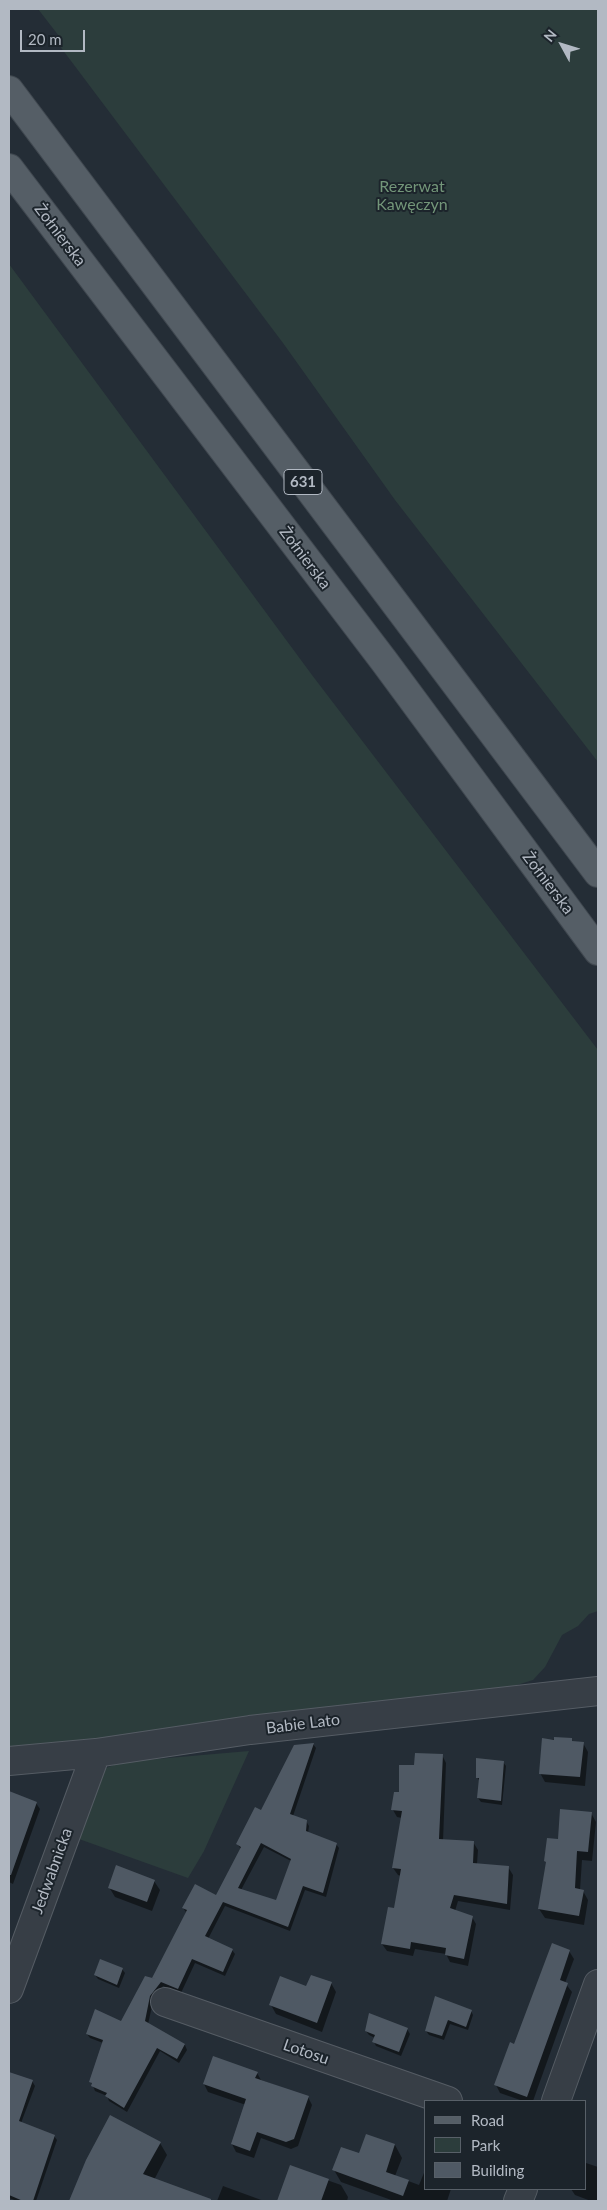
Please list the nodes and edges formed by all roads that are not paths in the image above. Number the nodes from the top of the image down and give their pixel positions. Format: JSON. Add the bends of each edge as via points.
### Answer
{"nodes":[{"id":1,"x":9,"y":90,"type":"edge"},
{"id":2,"x":9,"y":168,"type":"edge"},
{"id":3,"x":598,"y":873,"type":"edge"},
{"id":4,"x":598,"y":951,"type":"edge"},
{"id":5,"x":598,"y":1691,"type":"edge"},
{"id":6,"x":96,"y":1753,"type":"junction"},
{"id":7,"x":9,"y":1761,"type":"edge"},
{"id":8,"x":598,"y":1984,"type":"edge"},
{"id":9,"x":9,"y":1989,"type":"edge"},
{"id":10,"x":165,"y":2002,"type":"dead end"},
{"id":11,"x":445,"y":2100,"type":"edge"},
{"id":12,"x":556,"y":2100,"type":"edge"}],
"edges":[{"from":1,"to":3,"type":"main road","number":"631"},
{"from":2,"to":4,"type":"main road","name":"Żołnierska","number":"631","via":[[384,661]]},
{"from":5,"to":6,"type":"street","name":"Babie Lato","via":[[250,1730]]},
{"from":6,"to":7,"type":"street","name":"Babie Lato"},
{"from":6,"to":9,"type":"street","name":"Jedwabnicka"},
{"from":8,"to":12,"type":"street"},
{"from":10,"to":11,"type":"street","name":"Lotosu"}]}
